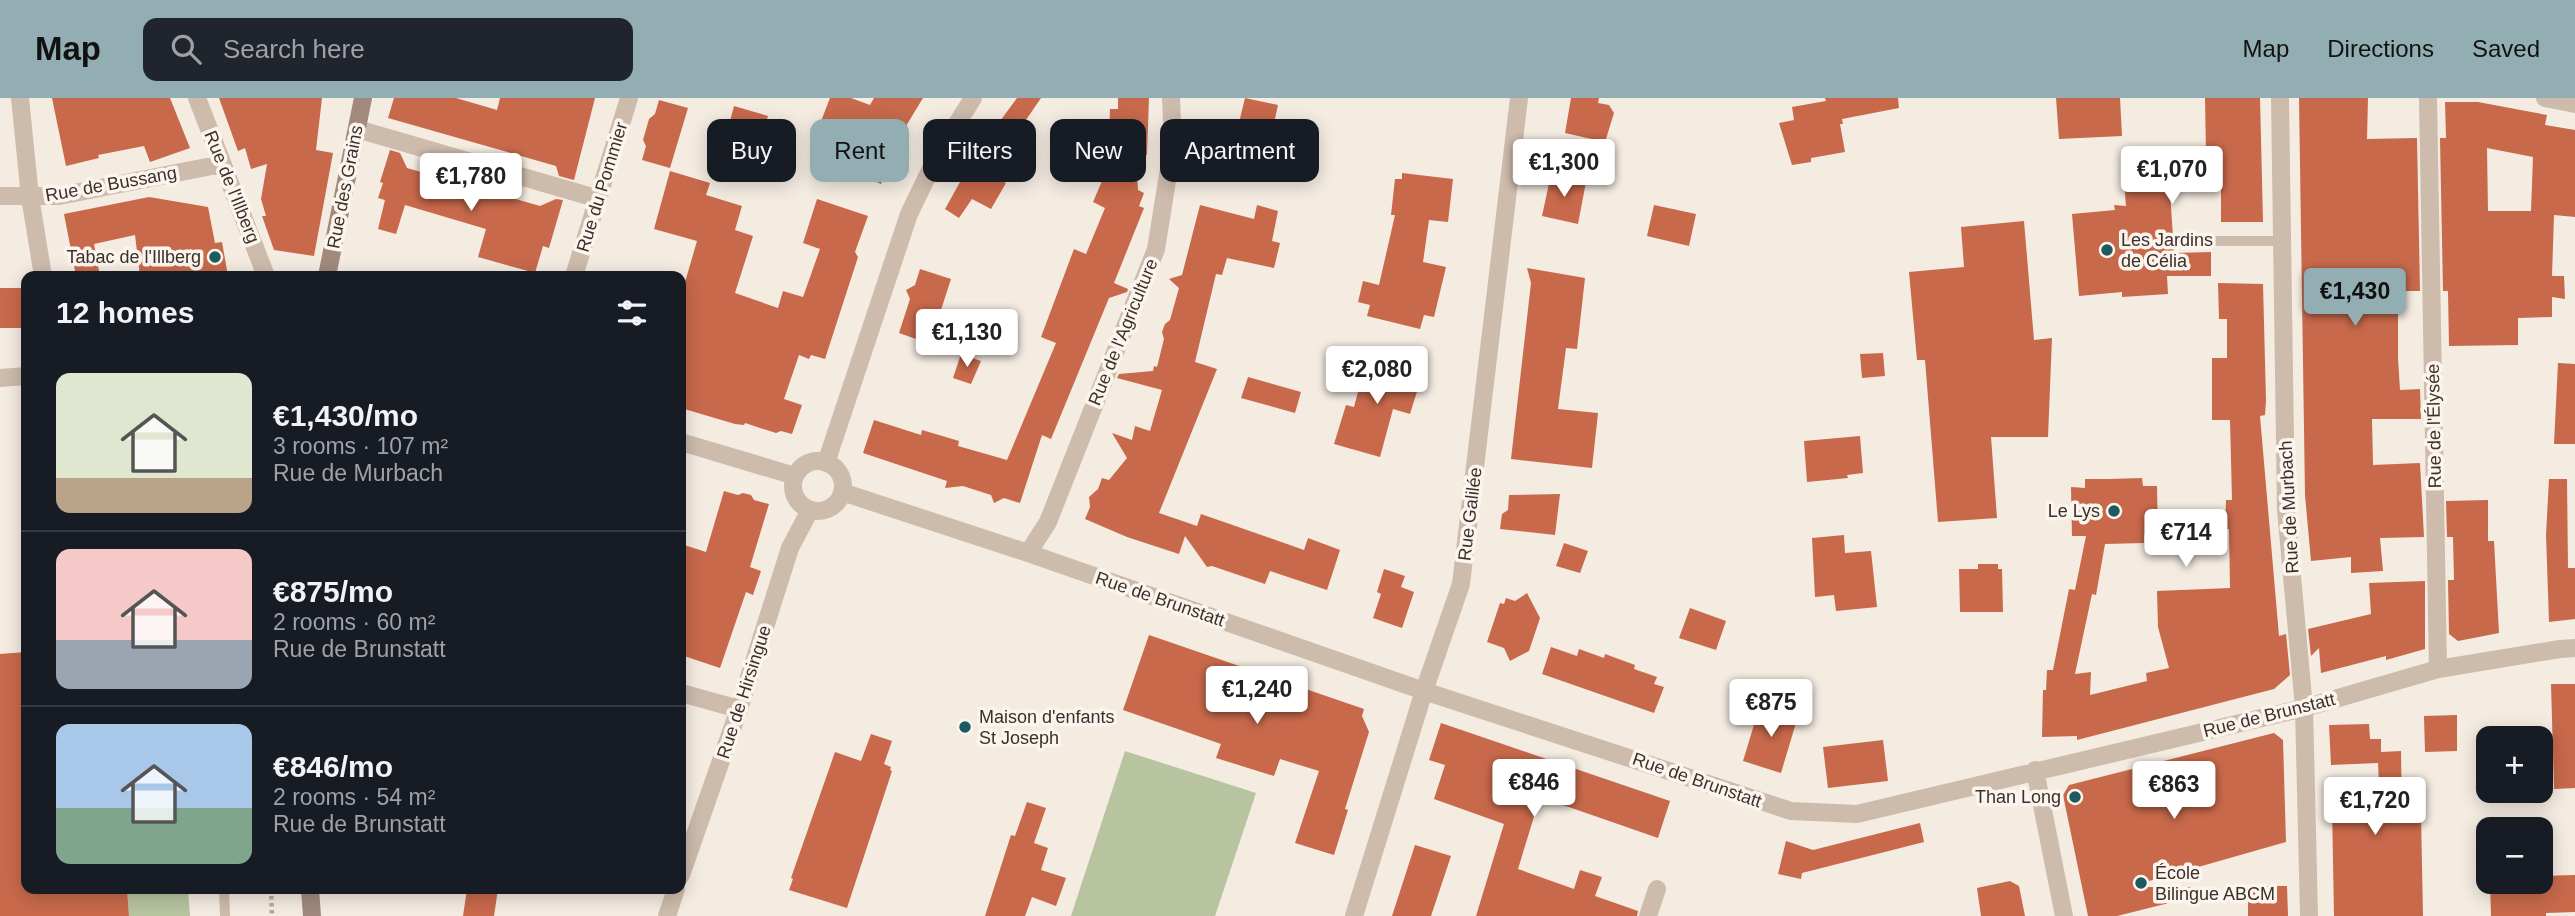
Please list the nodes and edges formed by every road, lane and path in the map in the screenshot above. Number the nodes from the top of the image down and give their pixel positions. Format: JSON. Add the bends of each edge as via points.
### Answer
{"nodes":[{"id":1,"x":20,"y":98,"type":"edge"},
{"id":2,"x":197,"y":98,"type":"edge"},
{"id":3,"x":363,"y":98,"type":"edge"},
{"id":4,"x":629,"y":98,"type":"edge"},
{"id":5,"x":973,"y":98,"type":"edge"},
{"id":6,"x":1171,"y":98,"type":"edge"},
{"id":7,"x":1519,"y":98,"type":"edge"},
{"id":8,"x":2280,"y":98,"type":"edge"},
{"id":9,"x":2428,"y":98,"type":"edge"},
{"id":10,"x":2546,"y":98,"type":"edge"},
{"id":11,"x":2575,"y":104,"type":"edge"},
{"id":12,"x":358,"y":129,"type":"junction"},
{"id":13,"x":222,"y":164,"type":"junction"},
{"id":14,"x":0,"y":196,"type":"edge"},
{"id":15,"x":30,"y":197,"type":"junction"},
{"id":16,"x":599,"y":199,"type":"junction"},
{"id":17,"x":2203,"y":241,"type":"dead end"},
{"id":18,"x":2282,"y":241,"type":"junction"},
{"id":19,"x":42,"y":271,"type":"edge"},
{"id":20,"x":264,"y":271,"type":"edge"},
{"id":21,"x":328,"y":271,"type":"edge"},
{"id":22,"x":576,"y":271,"type":"edge"},
{"id":23,"x":21,"y":376,"type":"edge"},
{"id":24,"x":0,"y":378,"type":"edge"},
{"id":25,"x":686,"y":443,"type":"edge"},
{"id":26,"x":826,"y":463,"type":"junction"},
{"id":27,"x":795,"y":476,"type":"junction"},
{"id":28,"x":842,"y":492,"type":"junction"},
{"id":29,"x":810,"y":510,"type":"junction"},
{"id":30,"x":1028,"y":553,"type":"junction"},
{"id":31,"x":2575,"y":648,"type":"edge"},
{"id":32,"x":2438,"y":669,"type":"junction"},
{"id":33,"x":1424,"y":691,"type":"junction"},
{"id":34,"x":686,"y":693,"type":"edge"},
{"id":35,"x":2304,"y":708,"type":"junction"},
{"id":36,"x":739,"y":709,"type":"junction"},
{"id":37,"x":2035,"y":770,"type":"junction"},
{"id":38,"x":686,"y":861,"type":"edge"},
{"id":39,"x":1657,"y":888,"type":"dead end"},
{"id":40,"x":224,"y":894,"type":"edge"},
{"id":41,"x":271,"y":894,"type":"edge"},
{"id":42,"x":310,"y":894,"type":"edge"},
{"id":43,"x":674,"y":894,"type":"edge"},
{"id":44,"x":225,"y":916,"type":"edge"},
{"id":45,"x":272,"y":916,"type":"edge"},
{"id":46,"x":312,"y":916,"type":"edge"},
{"id":47,"x":667,"y":916,"type":"edge"},
{"id":48,"x":1354,"y":916,"type":"edge"},
{"id":49,"x":1648,"y":916,"type":"edge"},
{"id":50,"x":2064,"y":916,"type":"edge"},
{"id":51,"x":2309,"y":916,"type":"edge"}],
"edges":[{"from":1,"to":15,"type":"street"},
{"from":2,"to":13,"type":"street","name":"Rue de l'Illberg"},
{"from":3,"to":12,"type":"street","name":"Rue des Grains"},
{"from":4,"to":16,"type":"street","name":"Rue du Pommier"},
{"from":5,"to":26,"type":"street","via":[[938,154],[909,214]]},
{"from":6,"to":30,"type":"street","name":"Rue de l'Agriculture","via":[[1172,144],[1156,249],[1048,522]]},
{"from":7,"to":33,"type":"street","name":"Rue Galilée","via":[[1461,584]]},
{"from":8,"to":18,"type":"street","name":"Rue de Murbach"},
{"from":9,"to":32,"type":"street","name":"Rue de l'Élysée"},
{"from":10,"to":11,"type":"street"},
{"from":12,"to":16,"type":"street"},
{"from":12,"to":21,"type":"street","name":"Rue des Grains"},
{"from":13,"to":15,"type":"street","name":"Rue de Bussang","via":[[59,196]]},
{"from":13,"to":20,"type":"street","name":"Rue de l'Illberg"},
{"from":14,"to":15,"type":"street","name":"Rue de Bussang"},
{"from":15,"to":19,"type":"street"},
{"from":16,"to":22,"type":"street","name":"Rue du Pommier"},
{"from":17,"to":18,"type":"lane"},
{"from":18,"to":35,"type":"street","name":"Rue de Murbach","via":[[2286,510]]},
{"from":23,"to":24,"type":"street"},
{"from":25,"to":27,"type":"street"},
{"from":26,"to":27,"type":"street","via":[[805,465]]},
{"from":26,"to":28,"type":"street","via":[[841,477]]},
{"from":27,"to":29,"type":"street","via":[[797,500]]},
{"from":28,"to":29,"type":"street","via":[[827,510]]},
{"from":28,"to":30,"type":"street","name":"Rue de Brunstatt"},
{"from":29,"to":36,"type":"street","name":"Rue de Hirsingue","via":[[790,548]]},
{"from":30,"to":33,"type":"street","name":"Rue de Brunstatt"},
{"from":31,"to":32,"type":"street","name":"Rue de Brunstatt"},
{"from":32,"to":35,"type":"street","name":"Rue de Brunstatt"},
{"from":33,"to":37,"type":"street","name":"Rue de Brunstatt","via":[[1791,811],[1857,814]]},
{"from":33,"to":48,"type":"street","name":"Rue Galilée"},
{"from":34,"to":36,"type":"street"},
{"from":35,"to":37,"type":"street","name":"Rue de Brunstatt"},
{"from":35,"to":51,"type":"street","name":"Rue de Murbach"},
{"from":36,"to":38,"type":"street","name":"Rue de Hirsingue"},
{"from":37,"to":50,"type":"street"},
{"from":39,"to":49,"type":"street"},
{"from":40,"to":44,"type":"lane"},
{"from":41,"to":45,"type":"path"},
{"from":42,"to":46,"type":"street"},
{"from":43,"to":47,"type":"street"}]}
